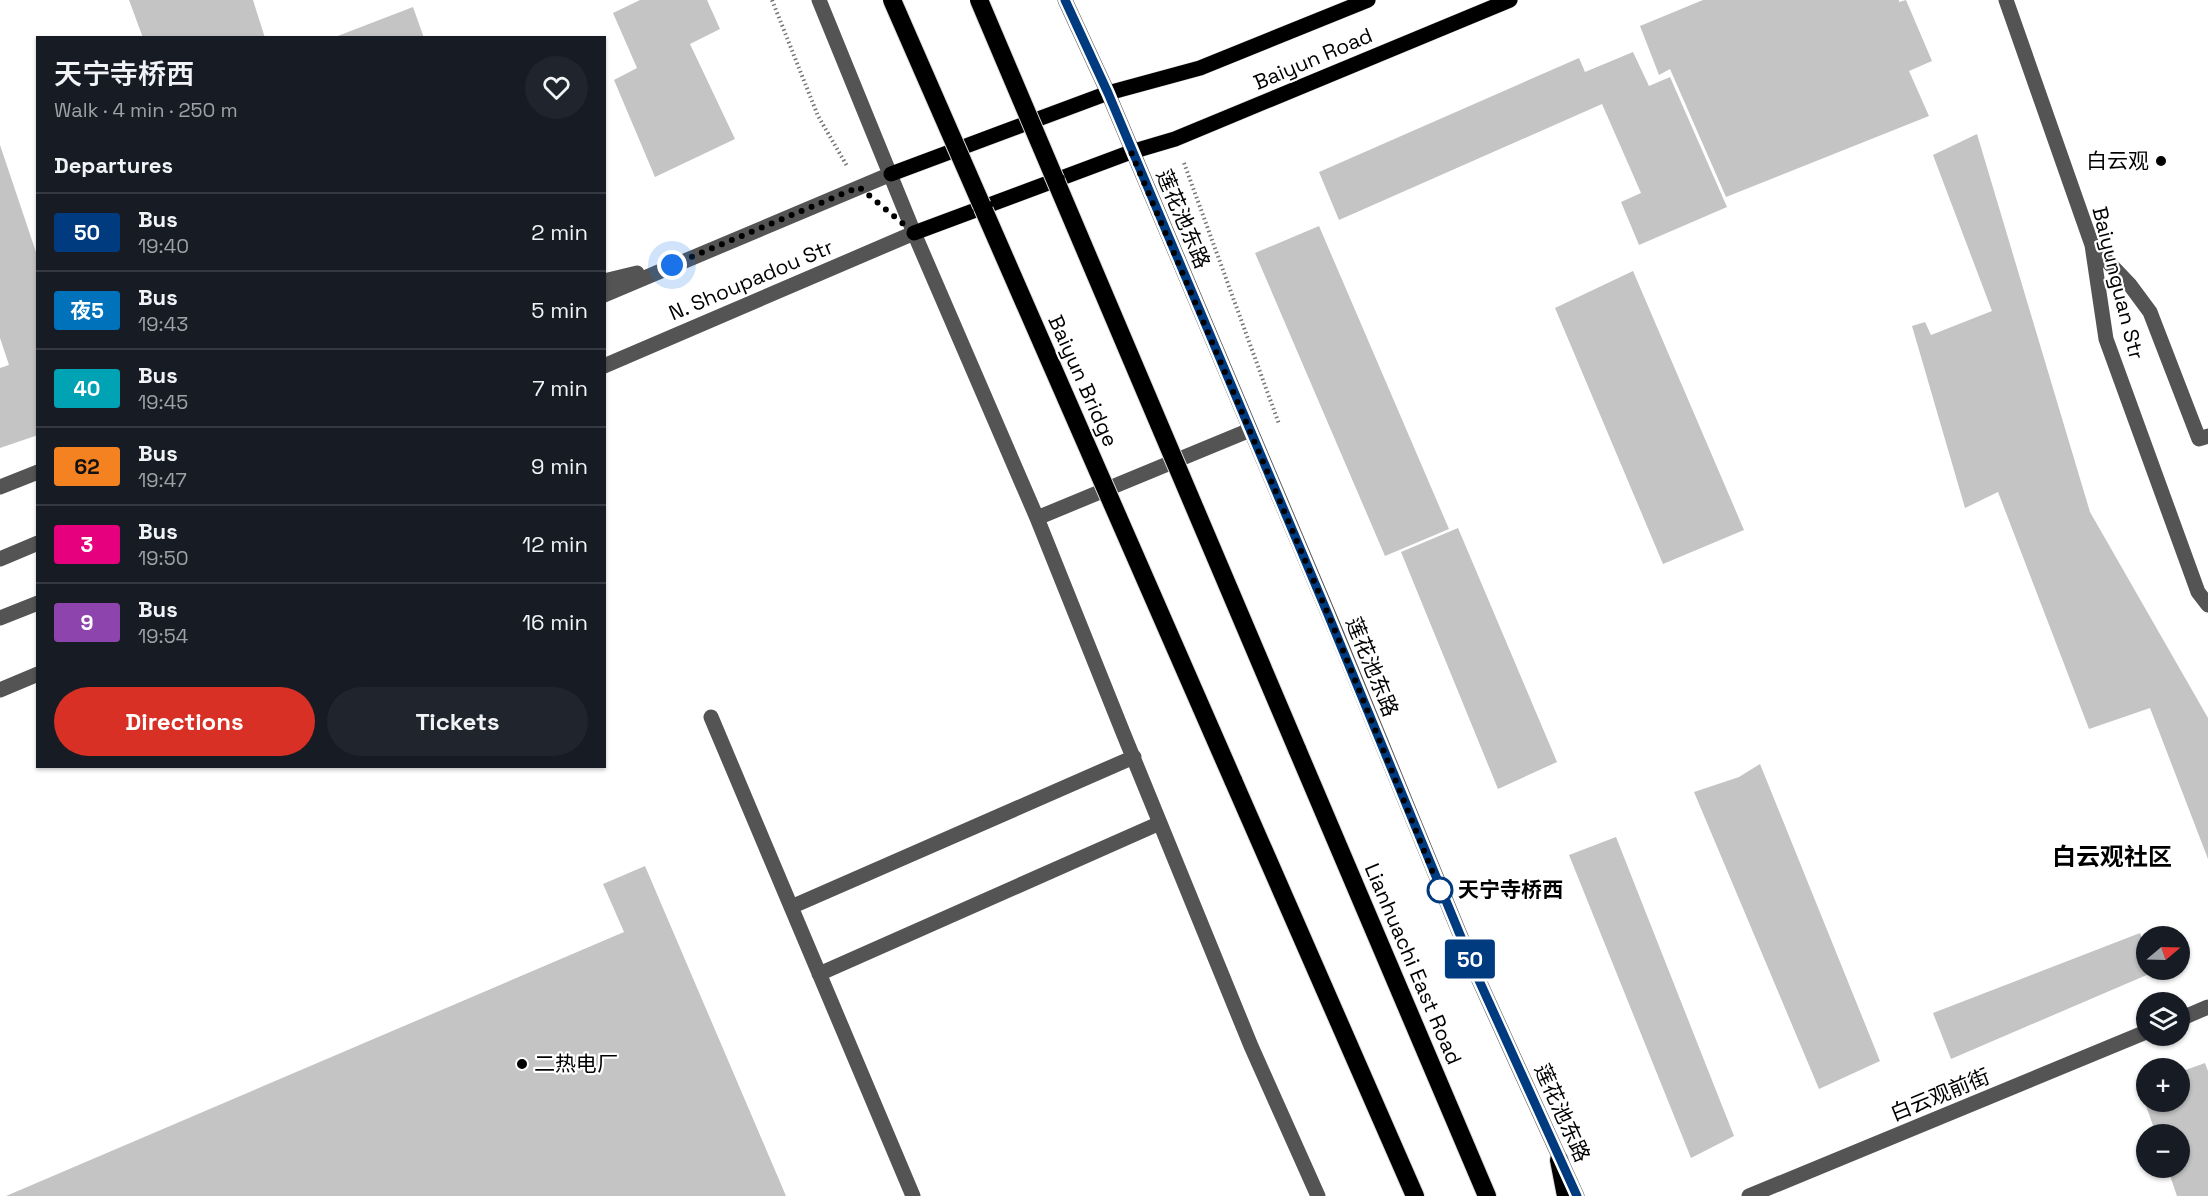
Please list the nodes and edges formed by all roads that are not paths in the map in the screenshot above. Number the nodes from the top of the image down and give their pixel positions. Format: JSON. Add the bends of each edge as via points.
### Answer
{"nodes":[{"id":1,"x":819,"y":0,"type":"edge"},
{"id":2,"x":892,"y":0,"type":"edge"},
{"id":3,"x":979,"y":0,"type":"edge"},
{"id":4,"x":1065,"y":0,"type":"edge"},
{"id":5,"x":1368,"y":0,"type":"edge"},
{"id":6,"x":1510,"y":0,"type":"edge"},
{"id":7,"x":2006,"y":0,"type":"edge"},
{"id":8,"x":1108,"y":93,"type":"junction"},
{"id":9,"x":1131,"y":152,"type":"junction"},
{"id":10,"x":891,"y":174,"type":"junction"},
{"id":11,"x":914,"y":233,"type":"junction"},
{"id":12,"x":2092,"y":246,"type":"junction"},
{"id":13,"x":672,"y":265,"type":"junction"},
{"id":14,"x":606,"y":281,"type":"edge"},
{"id":15,"x":606,"y":294,"type":"edge"},
{"id":16,"x":606,"y":365,"type":"edge"},
{"id":17,"x":1250,"y":430,"type":"junction"},
{"id":18,"x":2208,"y":436,"type":"edge"},
{"id":19,"x":36,"y":473,"type":"edge"},
{"id":20,"x":0,"y":487,"type":"edge"},
{"id":21,"x":1037,"y":518,"type":"junction"},
{"id":22,"x":36,"y":544,"type":"edge"},
{"id":23,"x":0,"y":559,"type":"edge"},
{"id":24,"x":36,"y":604,"type":"edge"},
{"id":25,"x":2208,"y":606,"type":"edge"},
{"id":26,"x":0,"y":618,"type":"edge"},
{"id":27,"x":36,"y":675,"type":"edge"},
{"id":28,"x":0,"y":690,"type":"edge"},
{"id":29,"x":711,"y":717,"type":"dead end"},
{"id":30,"x":1134,"y":758,"type":"junction"},
{"id":31,"x":1160,"y":823,"type":"junction"},
{"id":32,"x":792,"y":907,"type":"junction"},
{"id":33,"x":819,"y":974,"type":"junction"},
{"id":34,"x":2208,"y":1007,"type":"edge"},
{"id":35,"x":2190,"y":1014,"type":"edge"},
{"id":36,"x":2136,"y":1036,"type":"edge"},
{"id":37,"x":1559,"y":1160,"type":"junction"},
{"id":38,"x":912,"y":1196,"type":"edge"},
{"id":39,"x":1318,"y":1196,"type":"edge"},
{"id":40,"x":1415,"y":1196,"type":"edge"},
{"id":41,"x":1487,"y":1196,"type":"edge"},
{"id":42,"x":1566,"y":1196,"type":"edge"},
{"id":43,"x":1577,"y":1196,"type":"edge"},
{"id":44,"x":1749,"y":1196,"type":"edge"}],
"edges":[{"from":1,"to":10,"type":"street"},
{"from":2,"to":40,"type":"highway","name":"Baiyun Bridge","bridge":true},
{"from":3,"to":41,"type":"highway","name":"Lianhuachi East Road","bridge":true},
{"from":4,"to":8,"type":"street"},
{"from":5,"to":8,"type":"main road","via":[[1200,68]]},
{"from":6,"to":9,"type":"main road","name":"Baiyun Road","via":[[1175,139]]},
{"from":7,"to":12,"type":"street","name":"Baiyunguan Str"},
{"from":8,"to":9,"type":"street","name":"莲花池东路"},
{"from":8,"to":10,"type":"main road"},
{"from":9,"to":11,"type":"main road","name":"Baiyun Road"},
{"from":9,"to":17,"type":"street","name":"莲花池东路"},
{"from":10,"to":11,"type":"street"},
{"from":10,"to":13,"type":"street","name":"N. Shoupadou Str"},
{"from":11,"to":16,"type":"street","name":"N. Shoupadou Str"},
{"from":11,"to":21,"type":"street"},
{"from":12,"to":18,"type":"street","via":[[2150,312],[2199,439]]},
{"from":12,"to":25,"type":"street","name":"Baiyunguan Str","via":[[2106,339],[2198,592]]},
{"from":13,"to":14,"type":"street"},
{"from":13,"to":15,"type":"street","name":"N. Shoupadou Str"},
{"from":17,"to":21,"type":"street"},
{"from":17,"to":37,"type":"street","name":"莲花池东路","via":[[1447,906]]},
{"from":19,"to":20,"type":"street"},
{"from":21,"to":30,"type":"street"},
{"from":22,"to":23,"type":"street"},
{"from":24,"to":26,"type":"street"},
{"from":27,"to":28,"type":"street"},
{"from":29,"to":32,"type":"street"},
{"from":30,"to":31,"type":"street"},
{"from":30,"to":32,"type":"street"},
{"from":31,"to":33,"type":"street"},
{"from":31,"to":39,"type":"street","via":[[1251,1046]]},
{"from":32,"to":33,"type":"street"},
{"from":33,"to":38,"type":"street"},
{"from":34,"to":35,"type":"street"},
{"from":36,"to":44,"type":"street","name":"白云观前街"},
{"from":37,"to":42,"type":"highway"},
{"from":37,"to":43,"type":"street","name":"莲花池东路"}]}
